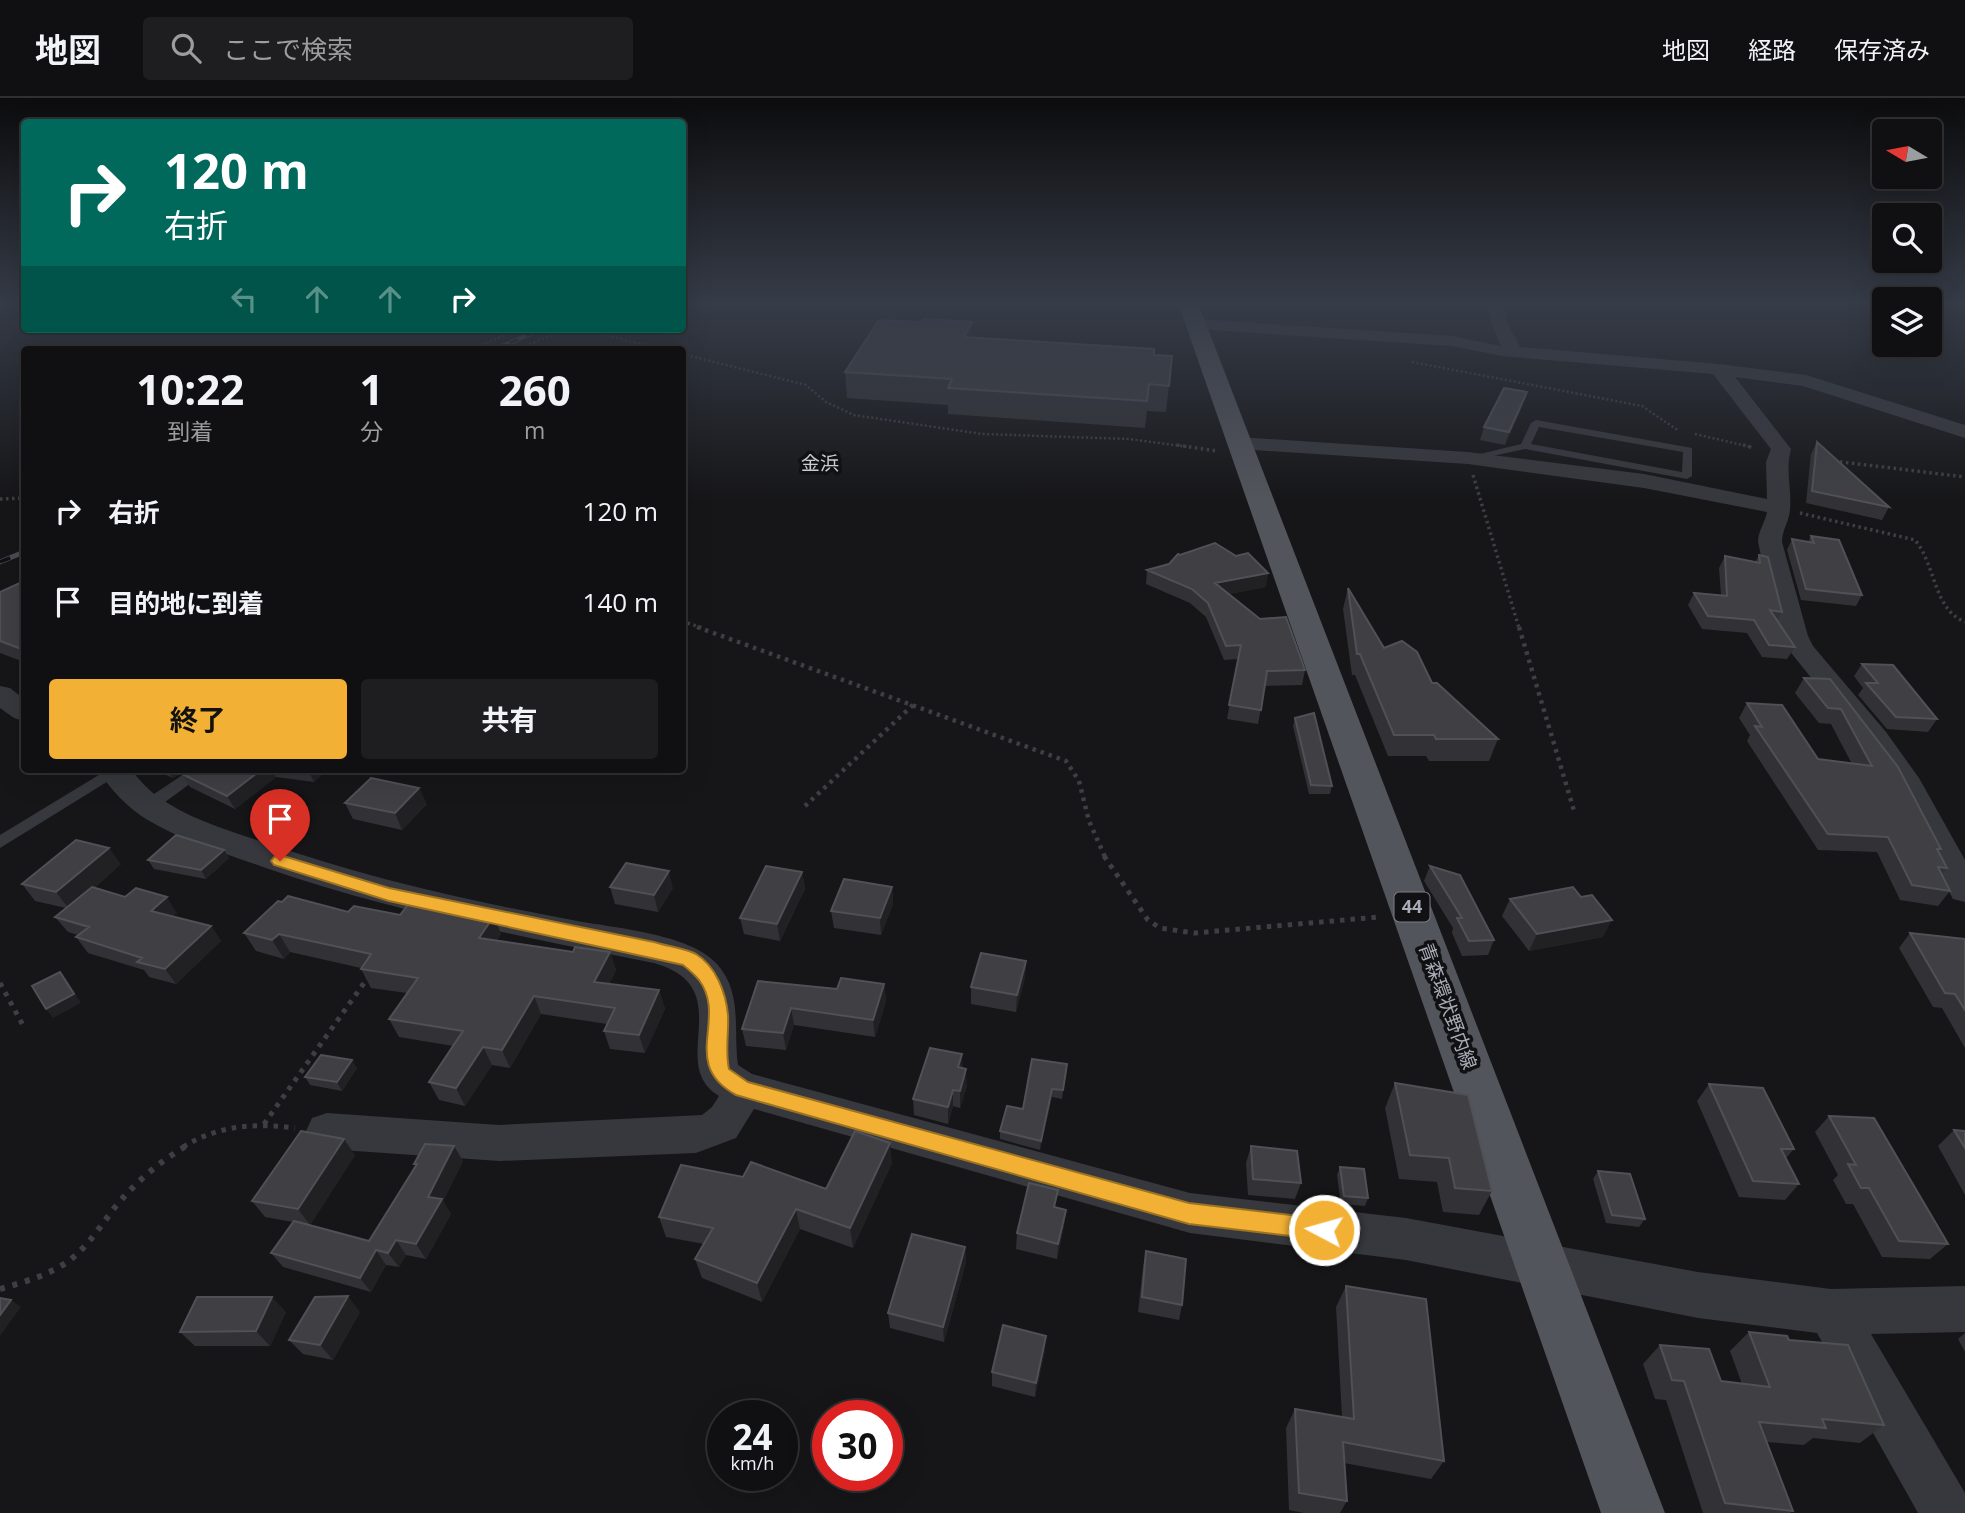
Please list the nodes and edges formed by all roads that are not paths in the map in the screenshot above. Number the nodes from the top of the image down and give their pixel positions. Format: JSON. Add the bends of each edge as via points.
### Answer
{"nodes":[{"id":1,"x":1211,"y":369,"type":"edge"},
{"id":2,"x":1719,"y":369,"type":"joint"},
{"id":3,"x":1965,"y":432,"type":"edge"},
{"id":4,"x":1525,"y":446,"type":"junction"},
{"id":5,"x":1240,"y":447,"type":"junction"},
{"id":6,"x":1468,"y":458,"type":"junction"},
{"id":7,"x":1779,"y":508,"type":"junction"},
{"id":8,"x":0,"y":694,"type":"edge"},
{"id":9,"x":21,"y":710,"type":"edge"},
{"id":10,"x":111,"y":773,"type":"edge"},
{"id":11,"x":116,"y":773,"type":"edge"},
{"id":12,"x":197,"y":773,"type":"edge"},
{"id":13,"x":149,"y":806,"type":"junction"},
{"id":14,"x":0,"y":842,"type":"edge"},
{"id":15,"x":1965,"y":890,"type":"edge"},
{"id":16,"x":743,"y":1089,"type":"junction"},
{"id":17,"x":327,"y":1131,"type":"road end"},
{"id":18,"x":1544,"y":1265,"type":"junction"},
{"id":19,"x":1965,"y":1309,"type":"edge"},
{"id":20,"x":1831,"y":1312,"type":"junction"},
{"id":21,"x":1633,"y":1513,"type":"edge"},
{"id":22,"x":1948,"y":1513,"type":"edge"}],
"edges":[{"from":1,"to":5,"type":"main road","name":"青森環状野内線","number":"44"},
{"from":2,"to":3,"type":"street","via":[[1806,381]]},
{"from":2,"to":7,"type":"street","via":[[1781,449]]},
{"from":4,"to":4,"type":"lane","via":[[1536,423],[1688,450],[1687,476]]},
{"from":4,"to":6,"type":"lane"},
{"from":5,"to":6,"type":"street"},
{"from":5,"to":18,"type":"main road","name":"青森環状野内線","number":"44"},
{"from":6,"to":7,"type":"street","via":[[1644,481]]},
{"from":7,"to":15,"type":"street","via":[[1770,542],[1792,633],[1903,778]]},
{"from":8,"to":9,"type":"street"},
{"from":10,"to":14,"type":"lane"},
{"from":11,"to":13,"type":"street"},
{"from":12,"to":13,"type":"lane"},
{"from":13,"to":16,"type":"street","via":[[225,841],[328,877],[689,959],[707,976],[713,991],[720,1073]]},
{"from":16,"to":17,"type":"street","via":[[727,1122],[715,1132],[696,1135],[499,1143]]},
{"from":16,"to":18,"type":"street","via":[[1189,1213],[1406,1238]]},
{"from":18,"to":20,"type":"street","via":[[1698,1295]]},
{"from":18,"to":21,"type":"main road","name":"青森環状野内線","number":"44"},
{"from":19,"to":20,"type":"street"},
{"from":20,"to":22,"type":"street"}]}
